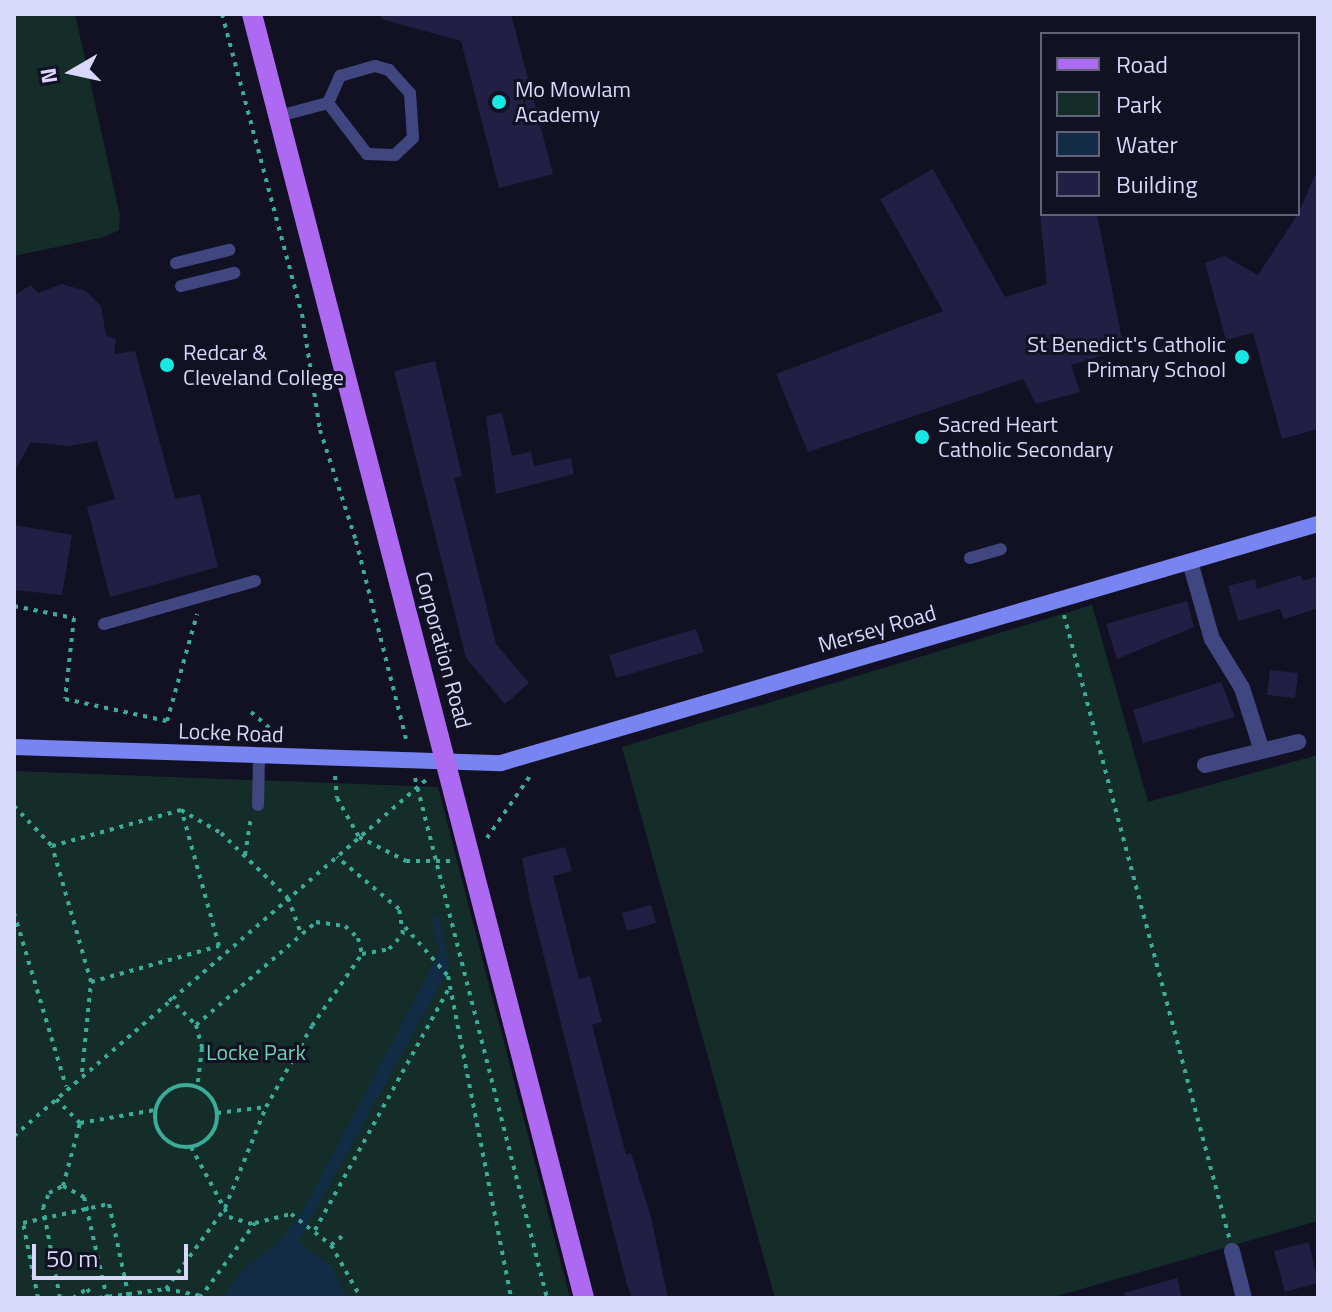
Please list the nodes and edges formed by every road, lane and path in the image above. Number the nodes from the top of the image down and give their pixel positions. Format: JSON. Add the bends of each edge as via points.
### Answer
{"nodes":[{"id":1,"x":222,"y":14,"type":"edge"},
{"id":2,"x":252,"y":14,"type":"edge"},
{"id":3,"x":328,"y":103,"type":"junction"},
{"id":4,"x":279,"y":116,"type":"junction"},
{"id":5,"x":280,"y":236,"type":"dead end"},
{"id":6,"x":229,"y":250,"type":"dead end"},
{"id":7,"x":176,"y":263,"type":"dead end"},
{"id":8,"x":234,"y":273,"type":"dead end"},
{"id":9,"x":181,"y":286,"type":"dead end"},
{"id":10,"x":1318,"y":524,"type":"edge"},
{"id":11,"x":1001,"y":549,"type":"dead end"},
{"id":12,"x":970,"y":558,"type":"dead end"},
{"id":13,"x":1190,"y":562,"type":"junction"},
{"id":14,"x":255,"y":581,"type":"dead end"},
{"id":15,"x":201,"y":596,"type":"junction"},
{"id":16,"x":1060,"y":598,"type":"junction"},
{"id":17,"x":14,"y":606,"type":"edge"},
{"id":18,"x":104,"y":624,"type":"dead end"},
{"id":19,"x":1298,"y":742,"type":"dead end"},
{"id":20,"x":14,"y":747,"type":"edge"},
{"id":21,"x":550,"y":748,"type":"junction"},
{"id":22,"x":1262,"y":751,"type":"junction"},
{"id":23,"x":259,"y":756,"type":"junction"},
{"id":24,"x":334,"y":758,"type":"junction"},
{"id":25,"x":447,"y":761,"type":"junction"},
{"id":26,"x":1205,"y":765,"type":"dead end"},
{"id":27,"x":258,"y":805,"type":"joint"},
{"id":28,"x":14,"y":806,"type":"edge"},
{"id":29,"x":181,"y":810,"type":"junction"},
{"id":30,"x":359,"y":837,"type":"junction"},
{"id":31,"x":52,"y":846,"type":"junction"},
{"id":32,"x":245,"y":855,"type":"junction"},
{"id":33,"x":337,"y":857,"type":"junction"},
{"id":34,"x":472,"y":859,"type":"junction"},
{"id":35,"x":288,"y":898,"type":"junction"},
{"id":36,"x":14,"y":913,"type":"edge"},
{"id":37,"x":405,"y":927,"type":"junction"},
{"id":38,"x":301,"y":933,"type":"junction"},
{"id":39,"x":219,"y":946,"type":"junction"},
{"id":40,"x":221,"y":954,"type":"junction"},
{"id":41,"x":362,"y":954,"type":"junction"},
{"id":42,"x":91,"y":982,"type":"junction"},
{"id":43,"x":450,"y":986,"type":"junction"},
{"id":44,"x":169,"y":998,"type":"junction"},
{"id":45,"x":196,"y":1025,"type":"junction"},
{"id":46,"x":82,"y":1072,"type":"junction"},
{"id":47,"x":67,"y":1087,"type":"junction"},
{"id":48,"x":197,"y":1087,"type":"junction"},
{"id":49,"x":56,"y":1099,"type":"junction"},
{"id":50,"x":266,"y":1107,"type":"junction"},
{"id":51,"x":155,"y":1110,"type":"junction"},
{"id":52,"x":217,"y":1113,"type":"junction"},
{"id":53,"x":80,"y":1123,"type":"junction"},
{"id":54,"x":14,"y":1136,"type":"edge"},
{"id":55,"x":191,"y":1147,"type":"junction"},
{"id":56,"x":63,"y":1186,"type":"junction"},
{"id":57,"x":225,"y":1208,"type":"junction"},
{"id":58,"x":88,"y":1209,"type":"junction"},
{"id":59,"x":44,"y":1219,"type":"junction"},
{"id":60,"x":255,"y":1223,"type":"junction"},
{"id":61,"x":313,"y":1229,"type":"junction"},
{"id":62,"x":344,"y":1235,"type":"dead end"},
{"id":63,"x":331,"y":1245,"type":"junction"},
{"id":64,"x":1232,"y":1251,"type":"joint"},
{"id":65,"x":166,"y":1289,"type":"junction"},
{"id":66,"x":129,"y":1295,"type":"edge"},
{"id":67,"x":107,"y":1297,"type":"edge"},
{"id":68,"x":201,"y":1297,"type":"edge"},
{"id":69,"x":38,"y":1298,"type":"edge"},
{"id":70,"x":60,"y":1298,"type":"edge"},
{"id":71,"x":73,"y":1298,"type":"edge"},
{"id":72,"x":96,"y":1298,"type":"edge"},
{"id":73,"x":361,"y":1298,"type":"edge"},
{"id":74,"x":511,"y":1298,"type":"edge"},
{"id":75,"x":584,"y":1298,"type":"edge"},
{"id":76,"x":1244,"y":1298,"type":"edge"}],
"edges":[{"from":1,"to":5,"type":"path"},
{"from":2,"to":4,"type":"main road","name":"Corporation Road"},
{"from":3,"to":3,"type":"lane","via":[[330,88],[350,69],[389,70],[410,93],[413,138],[387,158],[367,154]]},
{"from":3,"to":4,"type":"lane"},
{"from":4,"to":25,"type":"main road","name":"Corporation Road"},
{"from":6,"to":7,"type":"lane"},
{"from":8,"to":9,"type":"lane"},
{"from":10,"to":13,"type":"street","name":"Mersey Road"},
{"from":11,"to":12,"type":"lane"},
{"from":13,"to":16,"type":"street","name":"Mersey Road"},
{"from":13,"to":22,"type":"street","via":[[1212,639],[1242,688]]},
{"from":14,"to":15,"type":"lane"},
{"from":15,"to":17,"type":"path","via":[[167,721],[65,699],[74,618]]},
{"from":15,"to":18,"type":"lane"},
{"from":16,"to":21,"type":"street","name":"Mersey Road"},
{"from":16,"to":64,"type":"path"},
{"from":19,"to":22,"type":"street"},
{"from":20,"to":23,"type":"street","name":"Locke Road"},
{"from":21,"to":25,"type":"street","name":"Mersey Road","via":[[501,763]]},
{"from":21,"to":34,"type":"path"},
{"from":22,"to":26,"type":"street"},
{"from":23,"to":24,"type":"street","name":"Locke Road"},
{"from":23,"to":27,"type":"lane"},
{"from":24,"to":25,"type":"street","name":"Locke Road"},
{"from":24,"to":30,"type":"path","via":[[337,798]]},
{"from":25,"to":30,"type":"path"},
{"from":25,"to":34,"type":"main road","name":"Corporation Road"},
{"from":27,"to":32,"type":"path","via":[[247,824]]},
{"from":28,"to":31,"type":"path"},
{"from":29,"to":31,"type":"path"},
{"from":29,"to":32,"type":"path"},
{"from":29,"to":39,"type":"path"},
{"from":30,"to":33,"type":"path"},
{"from":30,"to":34,"type":"path","via":[[406,861]]},
{"from":31,"to":42,"type":"path"},
{"from":32,"to":35,"type":"path"},
{"from":33,"to":35,"type":"path"},
{"from":33,"to":37,"type":"path","via":[[399,909]]},
{"from":34,"to":75,"type":"main road","name":"Corporation Road"},
{"from":35,"to":38,"type":"path"},
{"from":35,"to":40,"type":"path"},
{"from":36,"to":47,"type":"path"},
{"from":37,"to":41,"type":"path","via":[[389,949]]},
{"from":37,"to":43,"type":"path","via":[[434,956]]},
{"from":38,"to":41,"type":"path","via":[[316,922],[336,922],[358,938]]},
{"from":38,"to":45,"type":"path"},
{"from":39,"to":40,"type":"path"},
{"from":39,"to":42,"type":"path"},
{"from":40,"to":44,"type":"path"},
{"from":41,"to":50,"type":"path"},
{"from":42,"to":46,"type":"path"},
{"from":43,"to":61,"type":"path"},
{"from":43,"to":74,"type":"path"},
{"from":44,"to":45,"type":"path"},
{"from":44,"to":46,"type":"path"},
{"from":45,"to":48,"type":"path","via":[[202,1048]]},
{"from":46,"to":47,"type":"path"},
{"from":47,"to":49,"type":"path"},
{"from":48,"to":51,"type":"path","via":[[171,1088]]},
{"from":48,"to":52,"type":"path"},
{"from":49,"to":53,"type":"path"},
{"from":49,"to":54,"type":"path"},
{"from":50,"to":52,"type":"path"},
{"from":50,"to":57,"type":"path"},
{"from":51,"to":53,"type":"path"},
{"from":51,"to":55,"type":"path","via":[[163,1138]]},
{"from":52,"to":55,"type":"path","via":[[213,1131]]},
{"from":53,"to":56,"type":"path","via":[[62,1170]]},
{"from":55,"to":57,"type":"path"},
{"from":56,"to":58,"type":"path","via":[[77,1190]]},
{"from":56,"to":59,"type":"path","via":[[44,1200]]},
{"from":57,"to":60,"type":"path","via":[[235,1222]]},
{"from":57,"to":65,"type":"path"},
{"from":58,"to":59,"type":"path"},
{"from":58,"to":66,"type":"path","via":[[109,1204]]},
{"from":58,"to":67,"type":"path"},
{"from":59,"to":69,"type":"path","via":[[23,1223]]},
{"from":59,"to":70,"type":"path"},
{"from":60,"to":61,"type":"path","via":[[291,1214]]},
{"from":60,"to":68,"type":"path"},
{"from":61,"to":63,"type":"path"},
{"from":62,"to":63,"type":"path"},
{"from":63,"to":73,"type":"path"},
{"from":64,"to":76,"type":"street"},
{"from":65,"to":66,"type":"path"},
{"from":65,"to":68,"type":"path"},
{"from":66,"to":67,"type":"path"},
{"from":67,"to":72,"type":"path"},
{"from":71,"to":72,"type":"path","via":[[87,1289]]}]}
